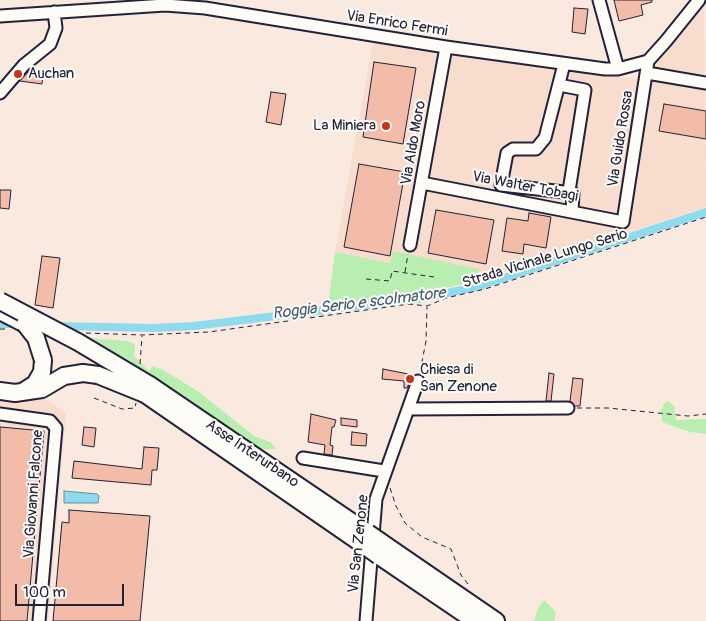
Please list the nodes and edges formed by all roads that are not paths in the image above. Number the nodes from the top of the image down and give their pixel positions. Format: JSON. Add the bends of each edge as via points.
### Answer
{"nodes":[{"id":1,"x":599,"y":0,"type":"edge"},
{"id":2,"x":698,"y":0,"type":"edge"},
{"id":3,"x":54,"y":12,"type":"junction"},
{"id":4,"x":0,"y":16,"type":"edge"},
{"id":5,"x":446,"y":47,"type":"junction"},
{"id":6,"x":648,"y":61,"type":"junction"},
{"id":7,"x":564,"y":64,"type":"junction"},
{"id":8,"x":618,"y":69,"type":"junction"},
{"id":9,"x":647,"y":73,"type":"junction"},
{"id":10,"x":706,"y":82,"type":"edge"},
{"id":11,"x":559,"y":84,"type":"junction"},
{"id":12,"x":0,"y":93,"type":"edge"},
{"id":13,"x":422,"y":183,"type":"junction"},
{"id":14,"x":502,"y":185,"type":"junction"},
{"id":15,"x":569,"y":191,"type":"junction"},
{"id":16,"x":499,"y":198,"type":"junction"},
{"id":17,"x":572,"y":212,"type":"junction"},
{"id":18,"x":623,"y":222,"type":"joint"},
{"id":19,"x":410,"y":244,"type":"road end"},
{"id":20,"x":0,"y":301,"type":"edge"},
{"id":21,"x":0,"y":311,"type":"edge"},
{"id":22,"x":17,"y":327,"type":"junction"},
{"id":23,"x":418,"y":381,"type":"road end"},
{"id":24,"x":147,"y":390,"type":"junction"},
{"id":25,"x":0,"y":391,"type":"edge"},
{"id":26,"x":24,"y":391,"type":"junction"},
{"id":27,"x":568,"y":408,"type":"road end"},
{"id":28,"x":408,"y":409,"type":"junction"},
{"id":29,"x":0,"y":414,"type":"edge"},
{"id":30,"x":303,"y":458,"type":"dead end"},
{"id":31,"x":384,"y":471,"type":"junction"},
{"id":32,"x":374,"y":545,"type":"junction"},
{"id":33,"x":39,"y":621,"type":"edge"},
{"id":34,"x":366,"y":621,"type":"edge"},
{"id":35,"x":475,"y":621,"type":"edge"},
{"id":36,"x":496,"y":621,"type":"edge"}],
"edges":[{"from":1,"to":8,"type":"street"},
{"from":2,"to":6,"type":"street"},
{"from":3,"to":4,"type":"street","name":"Via Enrico Fermi"},
{"from":3,"to":5,"type":"street","name":"Via Enrico Fermi","via":[[165,6],[204,8]]},
{"from":3,"to":12,"type":"street","via":[[56,28],[50,44],[24,65]]},
{"from":5,"to":7,"type":"street","name":"Via Enrico Fermi"},
{"from":5,"to":13,"type":"street","name":"Via Aldo Moro"},
{"from":6,"to":8,"type":"street","name":"Via Enrico Fermi"},
{"from":6,"to":9,"type":"street","name":"Via Guido Rossa"},
{"from":7,"to":8,"type":"street","name":"Via Enrico Fermi"},
{"from":7,"to":11,"type":"street"},
{"from":9,"to":10,"type":"street"},
{"from":9,"to":18,"type":"street","name":"Via Guido Rossa"},
{"from":11,"to":14,"type":"street","via":[[552,119],[542,144],[536,149],[513,149],[507,153]]},
{"from":11,"to":15,"type":"street","via":[[585,90]]},
{"from":13,"to":16,"type":"street","name":"Via Walter Tobagi"},
{"from":13,"to":19,"type":"street","name":"Via Aldo Moro"},
{"from":14,"to":15,"type":"street"},
{"from":14,"to":16,"type":"street"},
{"from":15,"to":17,"type":"street","via":[[573,192]]},
{"from":16,"to":17,"type":"street","name":"Via Walter Tobagi"},
{"from":17,"to":18,"type":"street","name":"Via Walter Tobagi"},
{"from":20,"to":24,"type":"highway","name":"Asse Interurbano","bridge":true,"via":[[78,342]]},
{"from":21,"to":22,"type":"highway","name":"Asse Interurbano"},
{"from":22,"to":24,"type":"highway","name":"Asse Interurbano","bridge":true},
{"from":22,"to":26,"type":"highway","bridge":true,"via":[[39,344],[43,360],[42,372],[35,384]]},
{"from":23,"to":28,"type":"street","name":"Via San Zenone"},
{"from":24,"to":26,"type":"highway","bridge":true,"via":[[83,373],[64,376],[42,389]]},
{"from":24,"to":32,"type":"highway","name":"Asse Interurbano"},
{"from":25,"to":26,"type":"highway"},
{"from":27,"to":28,"type":"street"},
{"from":28,"to":31,"type":"street","name":"Via San Zenone"},
{"from":29,"to":33,"type":"street","name":"Via Giovanni Falcone","via":[[50,421],[56,428]]},
{"from":30,"to":31,"type":"street"},
{"from":31,"to":34,"type":"street","name":"Via San Zenone","via":[[376,499]]},
{"from":32,"to":35,"type":"highway","name":"Asse Interurbano"},
{"from":32,"to":36,"type":"highway","name":"Asse Interurbano"}]}
